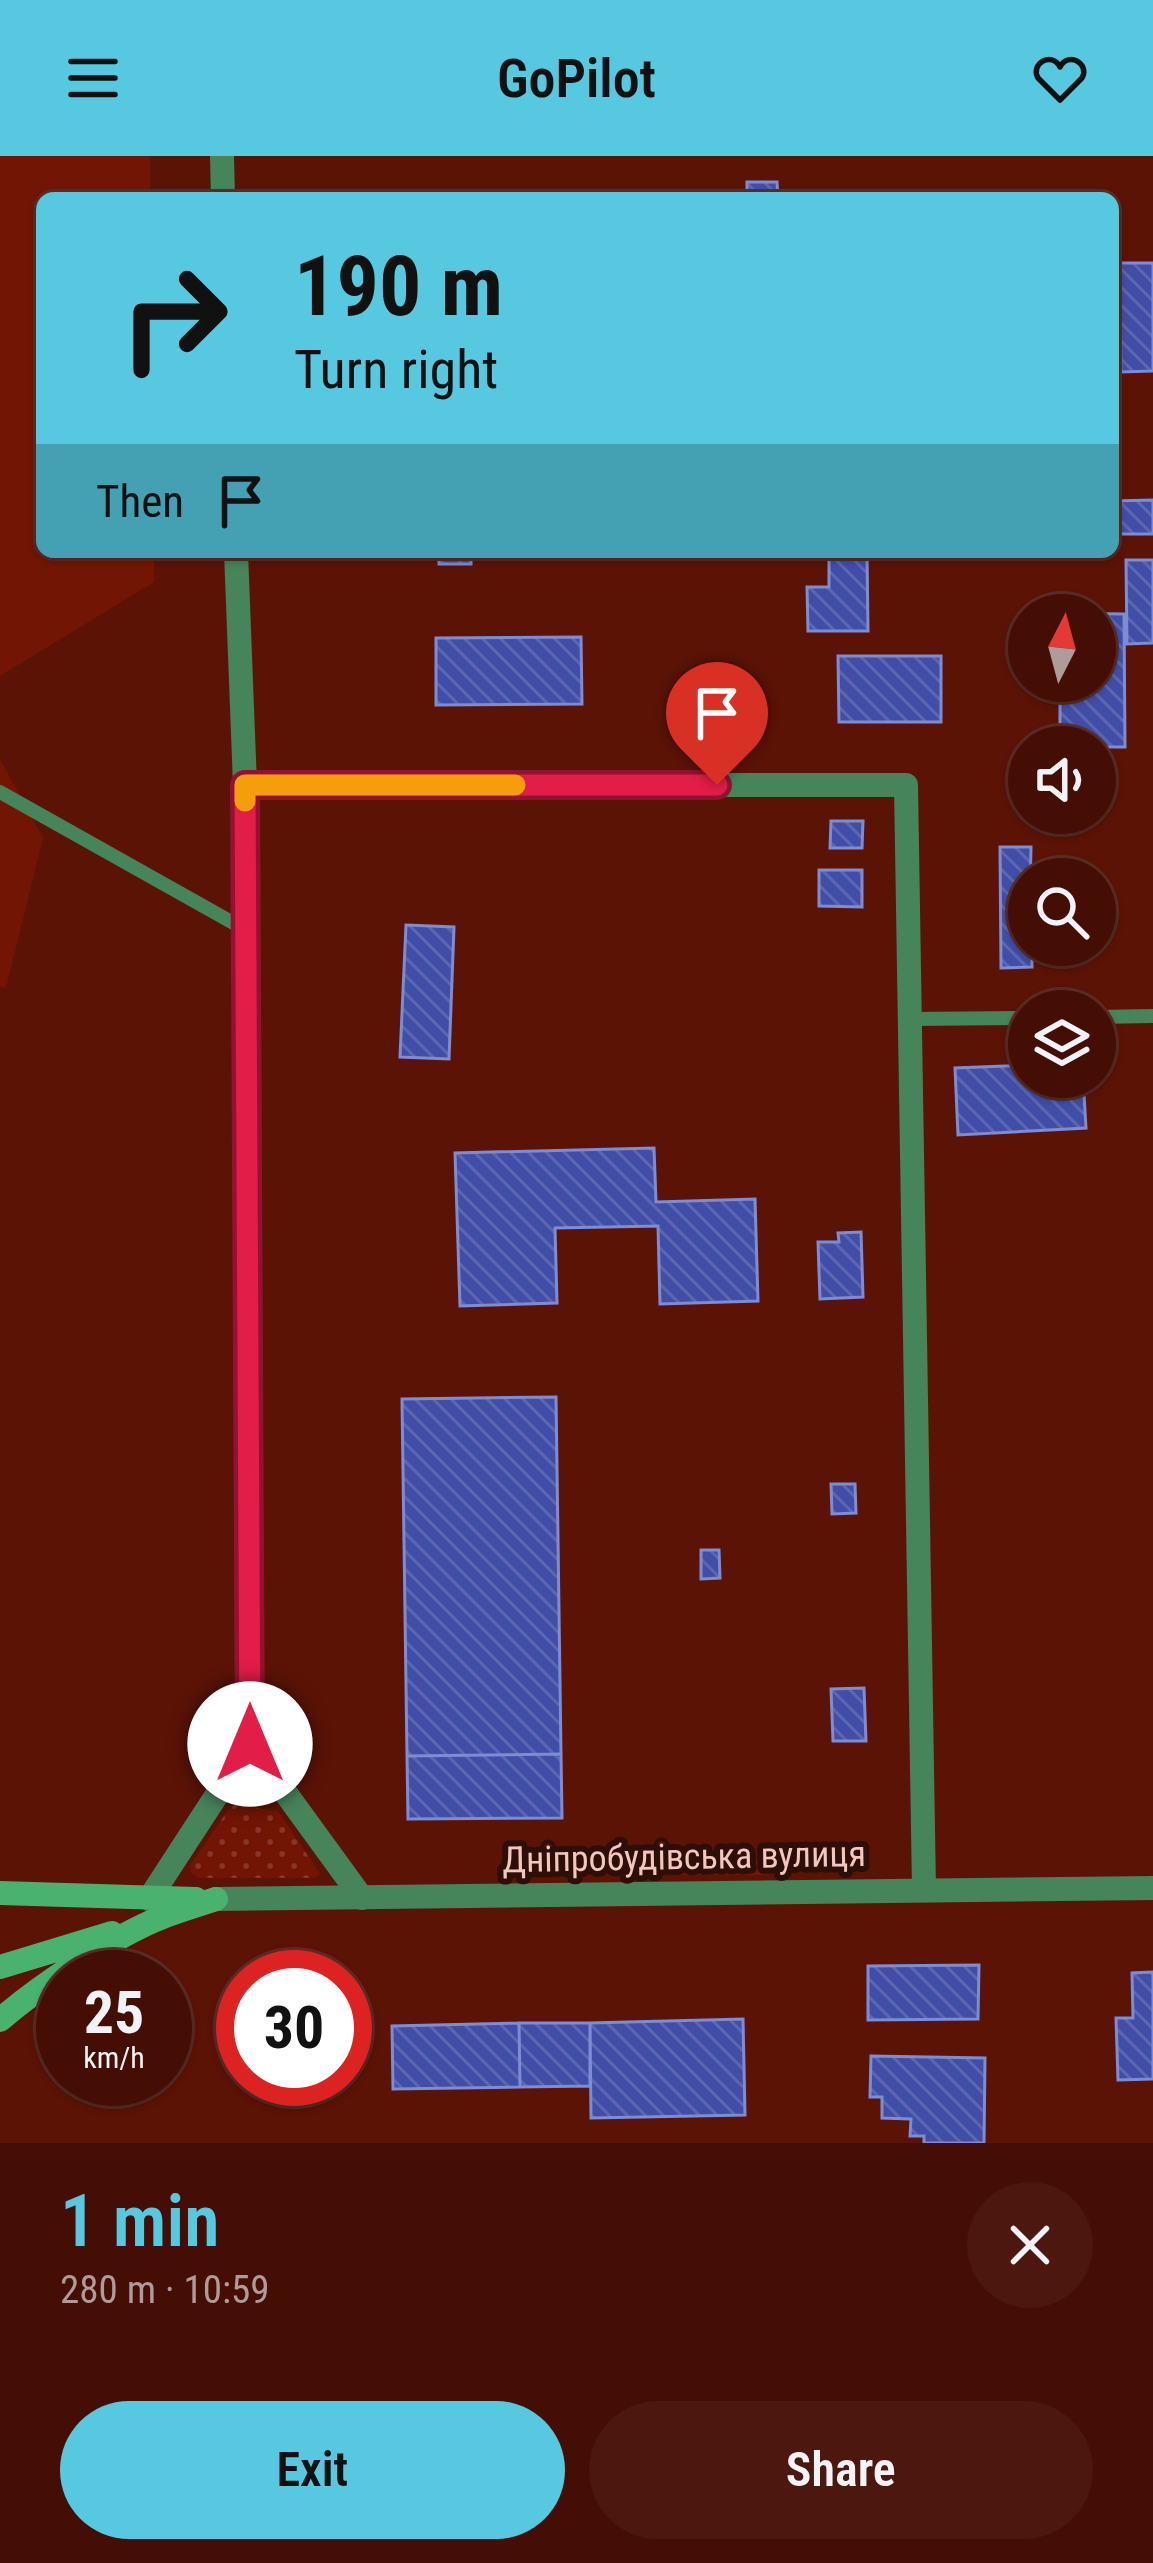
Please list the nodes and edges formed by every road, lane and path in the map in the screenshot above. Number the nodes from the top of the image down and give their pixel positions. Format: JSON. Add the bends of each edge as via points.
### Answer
{"nodes":[{"id":1,"x":222,"y":156,"type":"edge"},
{"id":2,"x":224,"y":192,"type":"edge"},
{"id":3,"x":236,"y":558,"type":"edge"},
{"id":4,"x":245,"y":785,"type":"junction"},
{"id":5,"x":0,"y":792,"type":"edge"},
{"id":6,"x":244,"y":929,"type":"junction"},
{"id":7,"x":1153,"y":1016,"type":"edge"},
{"id":8,"x":1116,"y":1017,"type":"edge"},
{"id":9,"x":1008,"y":1018,"type":"edge"},
{"id":10,"x":910,"y":1019,"type":"junction"},
{"id":11,"x":250,"y":1744,"type":"junction"},
{"id":12,"x":1153,"y":1888,"type":"edge"},
{"id":13,"x":924,"y":1890,"type":"junction"},
{"id":14,"x":0,"y":1893,"type":"edge"},
{"id":15,"x":362,"y":1898,"type":"junction"},
{"id":16,"x":216,"y":1899,"type":"joint"},
{"id":17,"x":150,"y":1910,"type":"junction"},
{"id":18,"x":0,"y":1967,"type":"edge"},
{"id":19,"x":0,"y":2020,"type":"edge"}],
"edges":[{"from":1,"to":2,"type":"street"},
{"from":3,"to":4,"type":"street"},
{"from":4,"to":6,"type":"street"},
{"from":4,"to":10,"type":"street","via":[[906,785]]},
{"from":5,"to":6,"type":"lane"},
{"from":6,"to":11,"type":"street"},
{"from":7,"to":8,"type":"lane"},
{"from":9,"to":10,"type":"lane"},
{"from":10,"to":13,"type":"street"},
{"from":11,"to":15,"type":"street"},
{"from":11,"to":17,"type":"street"},
{"from":12,"to":13,"type":"street","name":"Дніпробудівська вулиця"},
{"from":13,"to":15,"type":"street","name":"Дніпробудівська вулиця"},
{"from":14,"to":17,"type":"main road"},
{"from":15,"to":16,"type":"street","name":"Дніпробудівська вулиця"},
{"from":16,"to":17,"type":"main road"},
{"from":17,"to":18,"type":"main road"},
{"from":17,"to":19,"type":"main road"}]}
